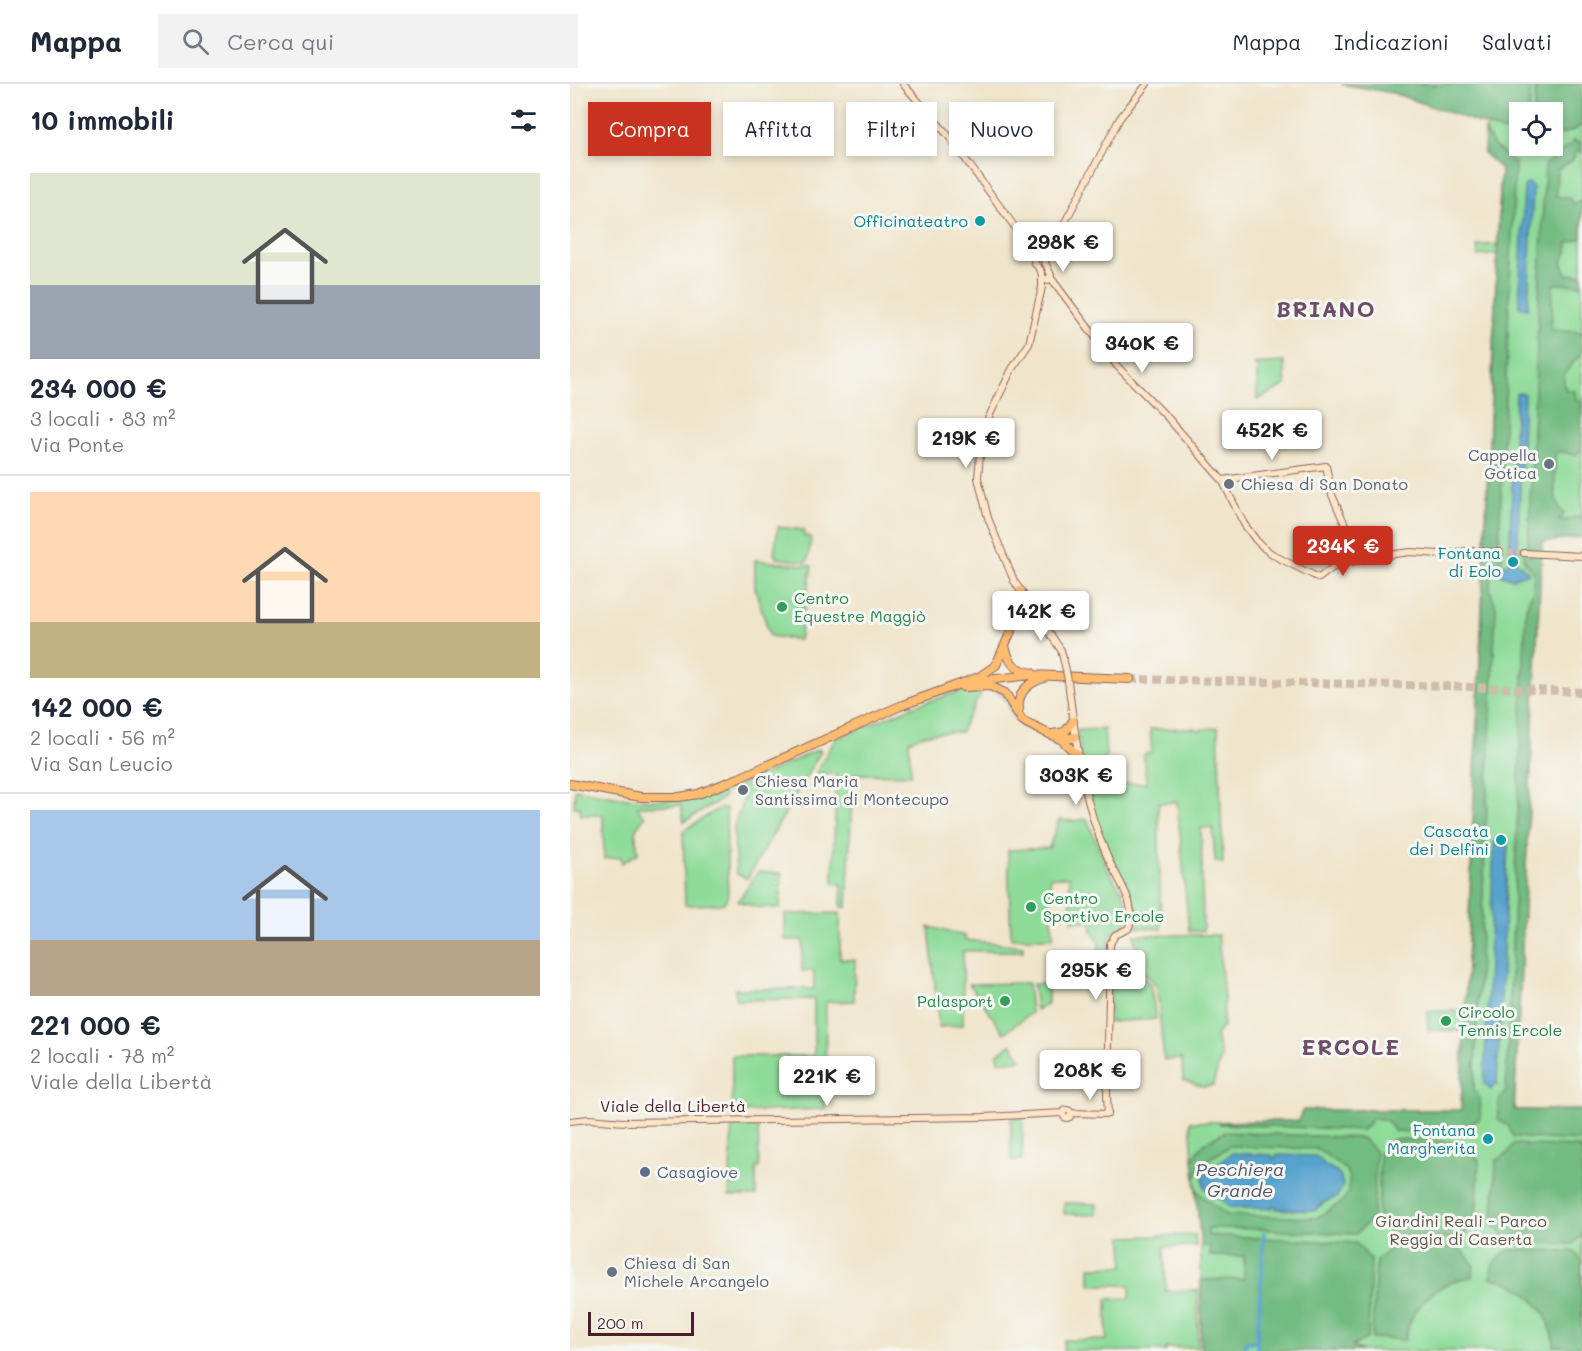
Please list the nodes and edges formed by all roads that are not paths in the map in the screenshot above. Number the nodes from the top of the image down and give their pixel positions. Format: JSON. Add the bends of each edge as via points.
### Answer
{"nodes":[{"id":1,"x":903,"y":84,"type":"edge"},
{"id":2,"x":1147,"y":84,"type":"edge"},
{"id":3,"x":1040,"y":257,"type":"junction"},
{"id":4,"x":1046,"y":278,"type":"junction"},
{"id":5,"x":1222,"y":480,"type":"junction"},
{"id":6,"x":1499,"y":552,"type":"tunnel mouth"},
{"id":7,"x":1524,"y":553,"type":"tunnel mouth"},
{"id":8,"x":1582,"y":556,"type":"edge"},
{"id":9,"x":1360,"y":559,"type":"junction"},
{"id":10,"x":1021,"y":591,"type":"joint"},
{"id":11,"x":1027,"y":611,"type":"junction"},
{"id":12,"x":1041,"y":620,"type":"joint"},
{"id":13,"x":1005,"y":646,"type":"junction"},
{"id":14,"x":1054,"y":675,"type":"junction"},
{"id":15,"x":1130,"y":679,"type":"tunnel mouth"},
{"id":16,"x":950,"y":688,"type":"junction"},
{"id":17,"x":1019,"y":713,"type":"junction"},
{"id":18,"x":1073,"y":721,"type":"junction"},
{"id":19,"x":1063,"y":736,"type":"junction"},
{"id":20,"x":1075,"y":737,"type":"junction"},
{"id":21,"x":1078,"y":756,"type":"junction"},
{"id":22,"x":570,"y":784,"type":"edge"},
{"id":23,"x":1107,"y":1096,"type":"junction"},
{"id":24,"x":1100,"y":1113,"type":"junction"},
{"id":25,"x":570,"y":1121,"type":"edge"}],
"edges":[{"from":1,"to":3,"type":"street","via":[[937,122]]},
{"from":2,"to":3,"type":"street","via":[[1120,118],[1048,250]]},
{"from":3,"to":4,"type":"street","via":[[1050,273]]},
{"from":3,"to":4,"type":"street","via":[[1034,263]]},
{"from":4,"to":5,"type":"street","via":[[1118,366]]},
{"from":4,"to":10,"type":"street","via":[[1029,344],[1012,369],[984,427],[978,470],[988,518]]},
{"from":5,"to":9,"type":"street","via":[[1244,524],[1264,549],[1319,578],[1332,568]]},
{"from":5,"to":9,"type":"street","via":[[1326,466],[1332,495]]},
{"from":6,"to":9,"type":"street","via":[[1411,552]]},
{"from":7,"to":8,"type":"street"},
{"from":10,"to":11,"type":"highway"},
{"from":11,"to":12,"type":"highway"},
{"from":11,"to":13,"type":"highway","via":[[1016,621]]},
{"from":12,"to":18,"type":"street","bridge":true,"via":[[1061,650]]},
{"from":13,"to":14,"type":"highway","via":[[1013,666]]},
{"from":13,"to":16,"type":"highway","via":[[989,672]]},
{"from":14,"to":15,"type":"highway"},
{"from":14,"to":16,"type":"highway","via":[[997,678]]},
{"from":14,"to":17,"type":"highway","via":[[1024,688]]},
{"from":16,"to":17,"type":"highway","via":[[980,685],[998,689],[1010,698]]},
{"from":16,"to":22,"type":"highway","via":[[698,794],[642,797]]},
{"from":17,"to":19,"type":"highway","via":[[1028,724]]},
{"from":18,"to":19,"type":"highway"},
{"from":18,"to":20,"type":"street"},
{"from":19,"to":20,"type":"highway"},
{"from":19,"to":21,"type":"highway"},
{"from":20,"to":21,"type":"street"},
{"from":21,"to":23,"type":"street","via":[[1092,817],[1128,897],[1131,913],[1131,925],[1115,935],[1110,944]]},
{"from":23,"to":24,"type":"street"},
{"from":23,"to":24,"type":"street","name":"Viale della Libertà","via":[[1108,1114]]},
{"from":24,"to":25,"type":"street","name":"Viale della Libertà","via":[[1067,1110],[983,1117]]}]}
